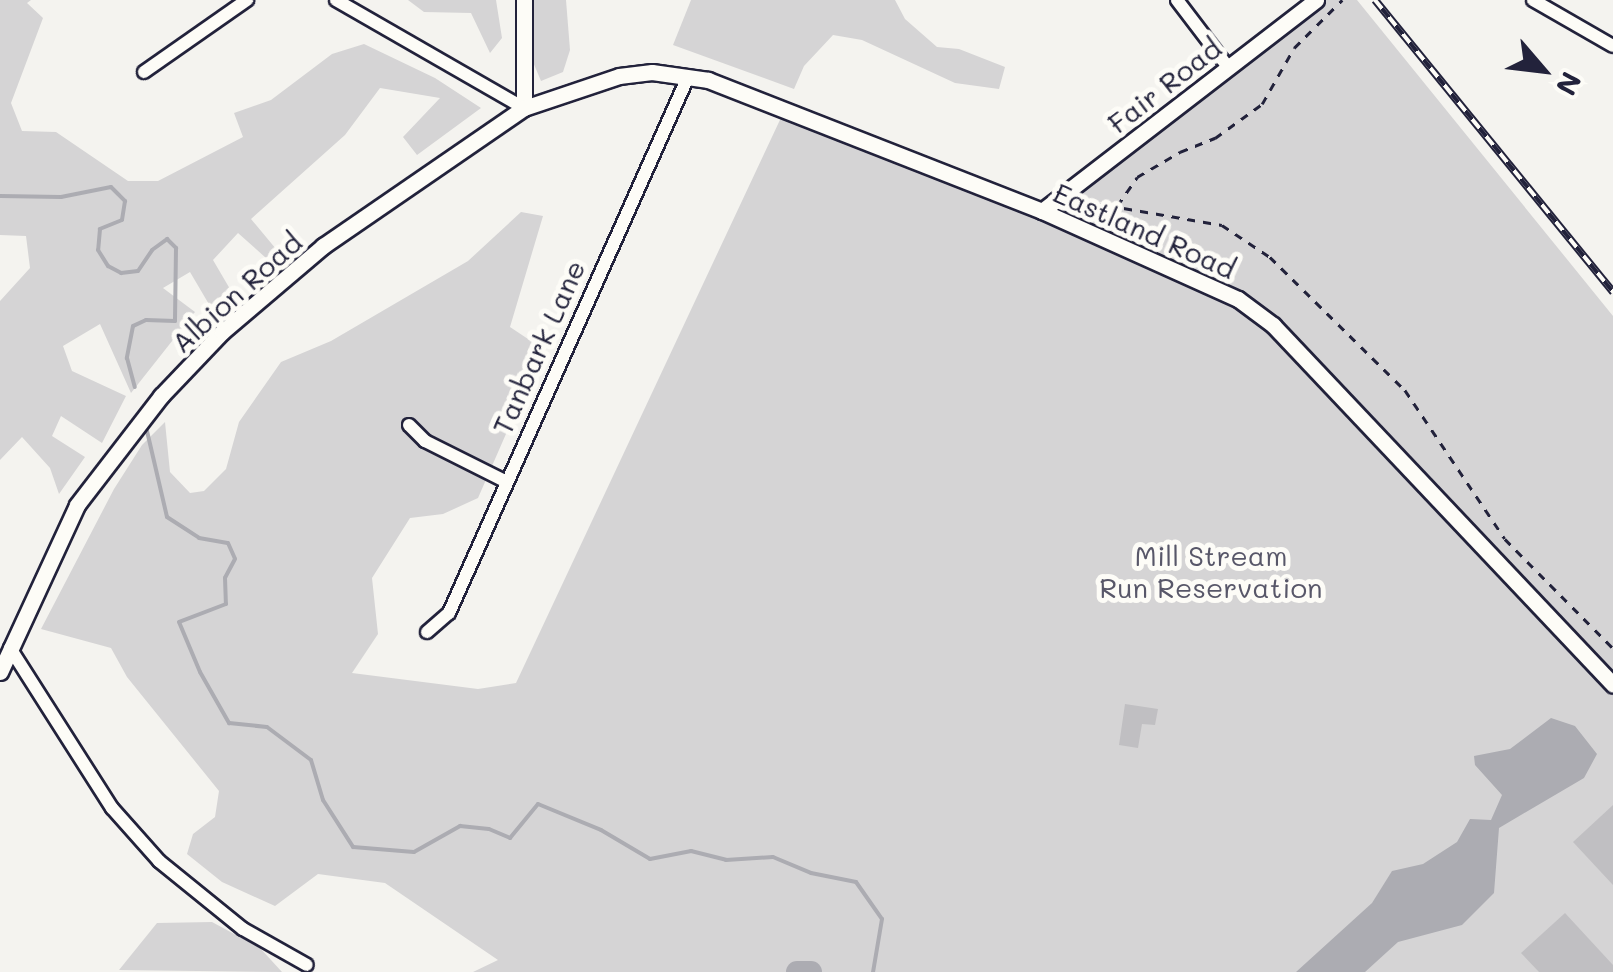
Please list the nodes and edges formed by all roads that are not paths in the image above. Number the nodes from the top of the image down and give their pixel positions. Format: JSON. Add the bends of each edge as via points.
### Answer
{"nodes":[{"id":1,"x":247,"y":0,"type":"edge"},
{"id":2,"x":336,"y":0,"type":"edge"},
{"id":3,"x":524,"y":0,"type":"edge"},
{"id":4,"x":1177,"y":0,"type":"edge"},
{"id":5,"x":1316,"y":0,"type":"edge"},
{"id":6,"x":1534,"y":0,"type":"edge"},
{"id":7,"x":1613,"y":46,"type":"edge"},
{"id":8,"x":1228,"y":67,"type":"junction"},
{"id":9,"x":144,"y":72,"type":"dead end"},
{"id":10,"x":688,"y":76,"type":"junction"},
{"id":11,"x":524,"y":108,"type":"junction"},
{"id":12,"x":1042,"y":211,"type":"junction"},
{"id":13,"x":408,"y":425,"type":"dead end"},
{"id":14,"x":505,"y":481,"type":"junction"},
{"id":15,"x":428,"y":632,"type":"dead end"},
{"id":16,"x":10,"y":648,"type":"junction"},
{"id":17,"x":0,"y":672,"type":"edge"},
{"id":18,"x":1613,"y":684,"type":"edge"},
{"id":19,"x":306,"y":964,"type":"dead end"}],
"edges":[{"from":1,"to":9,"type":"street"},
{"from":2,"to":11,"type":"street"},
{"from":3,"to":11,"type":"street"},
{"from":4,"to":8,"type":"street"},
{"from":5,"to":8,"type":"street","name":"Fair Road"},
{"from":6,"to":7,"type":"street"},
{"from":8,"to":12,"type":"street","name":"Fair Road"},
{"from":10,"to":11,"type":"street","name":"Eastland Road","via":[[619,76]]},
{"from":10,"to":12,"type":"street","name":"Eastland Road"},
{"from":10,"to":14,"type":"street","name":"Tanbark Lane"},
{"from":11,"to":16,"type":"street","name":"Albion Road","via":[[324,246],[222,332],[161,396],[77,505]]},
{"from":12,"to":18,"type":"street","name":"Eastland Road","via":[[1256,310]]},
{"from":13,"to":14,"type":"street","via":[[425,442]]},
{"from":14,"to":15,"type":"street","name":"Tanbark Lane","via":[[449,613]]},
{"from":16,"to":17,"type":"street","name":"Albion Road"},
{"from":16,"to":19,"type":"street","via":[[112,808],[159,861],[243,929]]}]}
